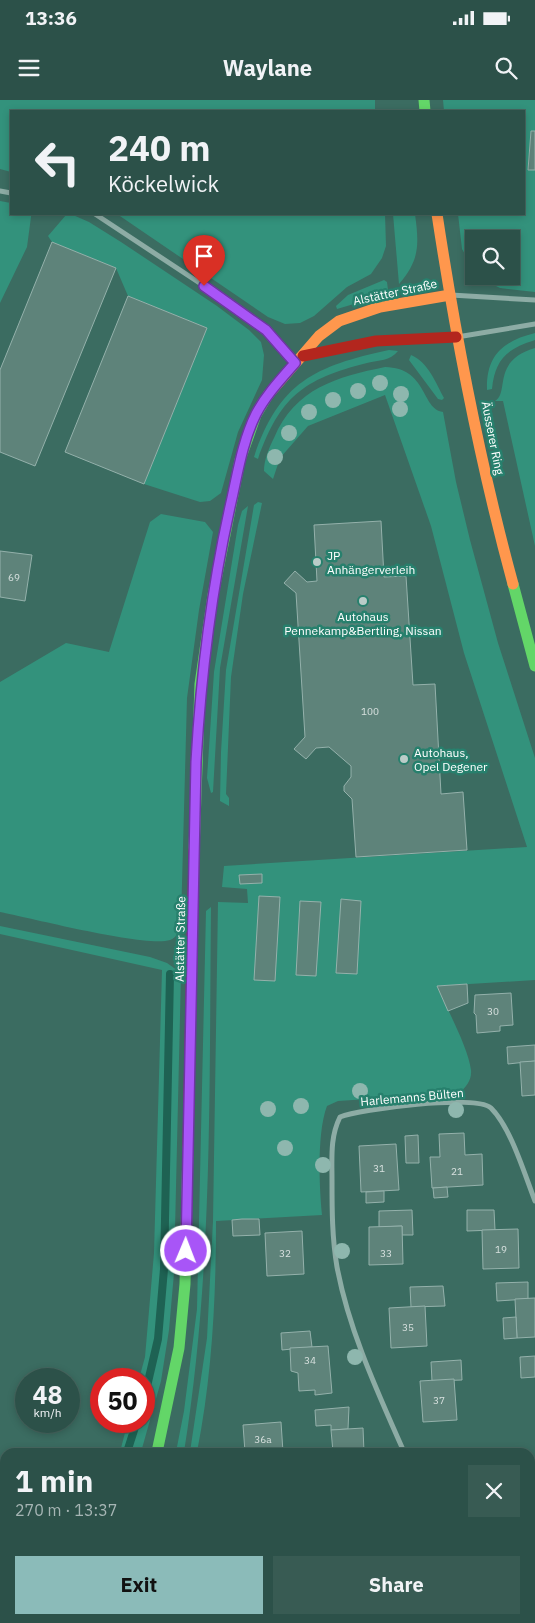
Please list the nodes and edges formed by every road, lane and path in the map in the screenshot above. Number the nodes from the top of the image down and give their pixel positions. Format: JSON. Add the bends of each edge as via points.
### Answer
{"nodes":[{"id":1,"x":97,"y":215,"type":"edge"},
{"id":2,"x":437,"y":215,"type":"edge"},
{"id":3,"x":450,"y":295,"type":"junction"},
{"id":4,"x":535,"y":300,"type":"edge"},
{"id":5,"x":535,"y":324,"type":"edge"},
{"id":6,"x":456,"y":337,"type":"junction"},
{"id":7,"x":299,"y":360,"type":"junction"},
{"id":8,"x":535,"y":666,"type":"edge"},
{"id":9,"x":535,"y":1201,"type":"edge"},
{"id":10,"x":158,"y":1448,"type":"edge"},
{"id":11,"x":402,"y":1448,"type":"edge"}],
"edges":[{"from":1,"to":7,"type":"street","via":[[233,305]]},
{"from":2,"to":3,"type":"main road","name":"Äusserer Ring"},
{"from":3,"to":4,"type":"street"},
{"from":3,"to":6,"type":"main road","name":"Äusserer Ring"},
{"from":3,"to":7,"type":"main road","name":"Alstätter Straße","via":[[359,313],[339,321],[319,336]]},
{"from":5,"to":6,"type":"street"},
{"from":6,"to":7,"type":"main road","via":[[376,341]]},
{"from":6,"to":8,"type":"main road","name":"Äusserer Ring","via":[[496,523]]},
{"from":7,"to":10,"type":"main road","name":"Alstätter Straße","via":[[271,391],[256,416],[240,460],[213,595],[200,684],[185,1284],[180,1348]]},
{"from":9,"to":11,"type":"street","name":"Harlemanns Bülten","via":[[500,1118],[489,1106],[450,1102],[367,1110],[340,1117],[333,1140],[332,1202],[338,1268],[350,1318]]}]}
